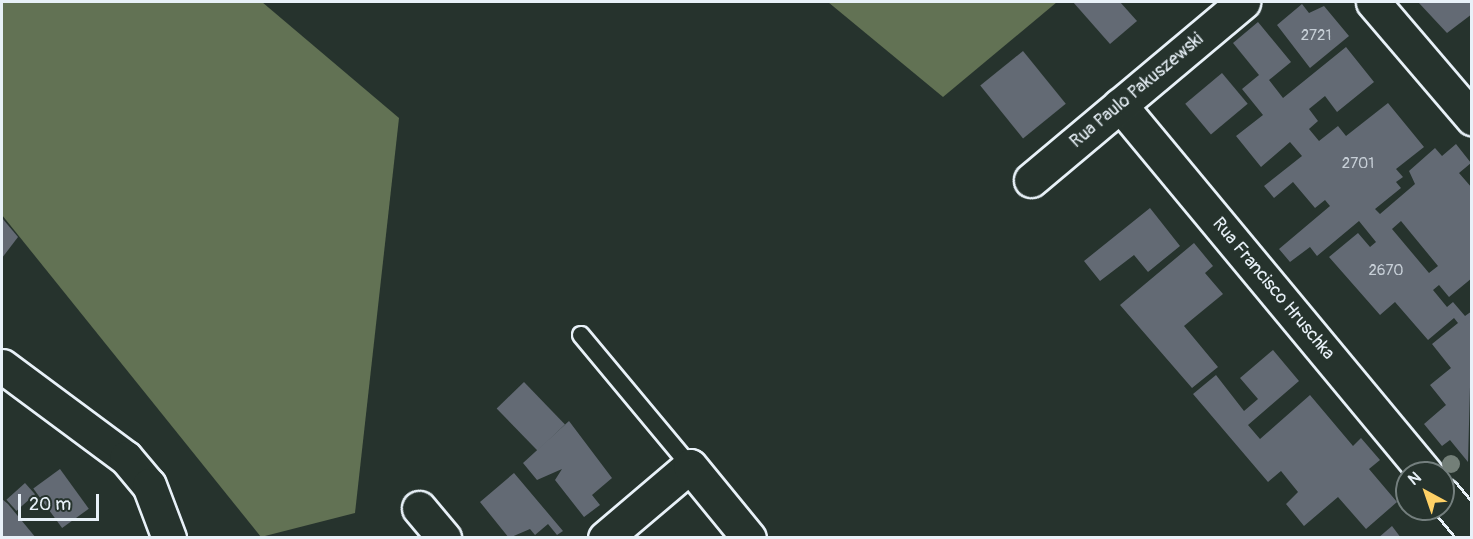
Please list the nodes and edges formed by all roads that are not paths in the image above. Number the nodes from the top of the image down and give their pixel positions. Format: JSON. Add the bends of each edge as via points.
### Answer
{"nodes":[{"id":1,"x":1243,"y":2,"type":"edge"},
{"id":2,"x":1373,"y":2,"type":"edge"},
{"id":3,"x":1120,"y":105,"type":"junction"},
{"id":4,"x":1472,"y":118,"type":"edge"},
{"id":5,"x":1031,"y":180,"type":"dead end"},
{"id":6,"x":581,"y":335,"type":"dead end"},
{"id":7,"x":2,"y":366,"type":"edge"},
{"id":8,"x":1415,"y":461,"type":"edge"},
{"id":9,"x":690,"y":466,"type":"junction"},
{"id":10,"x":419,"y":508,"type":"dead end"},
{"id":11,"x":1455,"y":509,"type":"edge"},
{"id":12,"x":1472,"y":530,"type":"edge"},
{"id":13,"x":168,"y":537,"type":"edge"},
{"id":14,"x":444,"y":537,"type":"edge"},
{"id":15,"x":605,"y":537,"type":"edge"},
{"id":16,"x":750,"y":537,"type":"edge"}],
"edges":[{"from":1,"to":3,"type":"street","name":"Rua Paulo Pakuszewski"},
{"from":2,"to":4,"type":"street"},
{"from":3,"to":5,"type":"street","name":"Rua Paulo Pakuszewski"},
{"from":3,"to":8,"type":"street","name":"Rua Francisco Hruschka"},
{"from":6,"to":9,"type":"lane"},
{"from":7,"to":13,"type":"street","via":[[126,458],[149,485]]},
{"from":9,"to":15,"type":"street"},
{"from":9,"to":16,"type":"street"},
{"from":10,"to":14,"type":"street"},
{"from":11,"to":12,"type":"street"}]}
